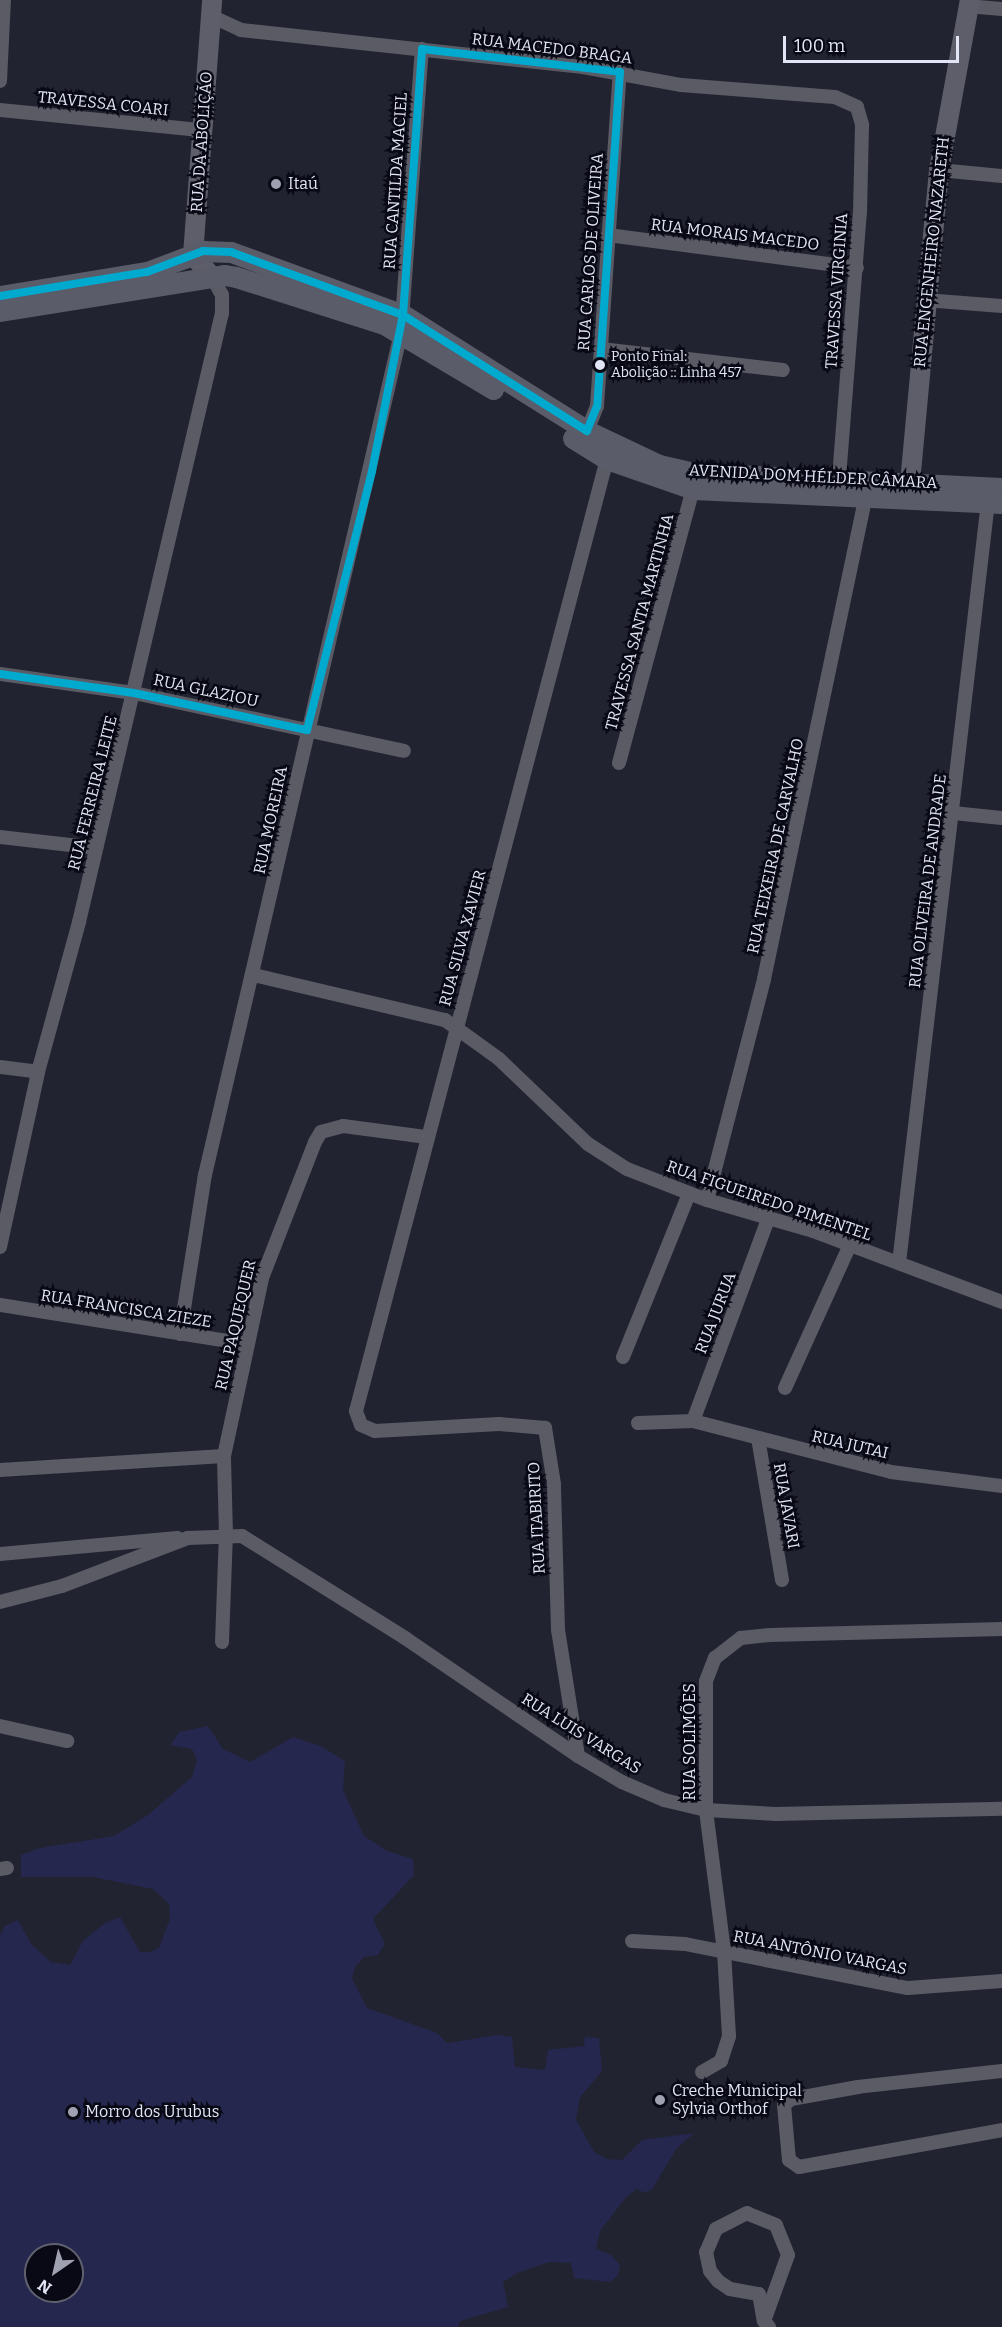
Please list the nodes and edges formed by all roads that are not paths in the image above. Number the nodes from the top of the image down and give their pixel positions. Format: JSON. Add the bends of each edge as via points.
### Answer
{"nodes":[{"id":1,"x":4,"y":0,"type":"edge"},
{"id":2,"x":968,"y":3,"type":"edge"},
{"id":3,"x":212,"y":8,"type":"edge"},
{"id":4,"x":1002,"y":9,"type":"edge"},
{"id":5,"x":2,"y":20,"type":"edge"},
{"id":6,"x":241,"y":30,"type":"junction"},
{"id":7,"x":209,"y":44,"type":"junction"},
{"id":8,"x":422,"y":49,"type":"junction"},
{"id":9,"x":620,"y":72,"type":"junction"},
{"id":10,"x":0,"y":81,"type":"edge"},
{"id":11,"x":857,"y":107,"type":"joint"},
{"id":12,"x":0,"y":110,"type":"edge"},
{"id":13,"x":202,"y":130,"type":"junction"},
{"id":14,"x":939,"y":170,"type":"junction"},
{"id":15,"x":1002,"y":176,"type":"edge"},
{"id":16,"x":608,"y":235,"type":"junction"},
{"id":17,"x":193,"y":255,"type":"junction"},
{"id":18,"x":857,"y":268,"type":"junction"},
{"id":19,"x":212,"y":277,"type":"junction"},
{"id":20,"x":0,"y":296,"type":"edge"},
{"id":21,"x":925,"y":300,"type":"junction"},
{"id":22,"x":1002,"y":306,"type":"edge"},
{"id":23,"x":0,"y":311,"type":"edge"},
{"id":24,"x":402,"y":324,"type":"junction"},
{"id":25,"x":601,"y":349,"type":"junction"},
{"id":26,"x":783,"y":370,"type":"dead end"},
{"id":27,"x":587,"y":431,"type":"junction"},
{"id":28,"x":607,"y":459,"type":"junction"},
{"id":29,"x":839,"y":479,"type":"junction"},
{"id":30,"x":693,"y":489,"type":"junction"},
{"id":31,"x":912,"y":491,"type":"junction"},
{"id":32,"x":866,"y":497,"type":"junction"},
{"id":33,"x":997,"y":498,"type":"edge"},
{"id":34,"x":0,"y":674,"type":"edge"},
{"id":35,"x":134,"y":693,"type":"junction"},
{"id":36,"x":307,"y":730,"type":"junction"},
{"id":37,"x":404,"y":751,"type":"dead end"},
{"id":38,"x":619,"y":763,"type":"dead end"},
{"id":39,"x":953,"y":813,"type":"junction"},
{"id":40,"x":1002,"y":818,"type":"edge"},
{"id":41,"x":0,"y":837,"type":"edge"},
{"id":42,"x":96,"y":848,"type":"junction"},
{"id":43,"x":254,"y":975,"type":"junction"},
{"id":44,"x":457,"y":1026,"type":"junction"},
{"id":45,"x":0,"y":1067,"type":"edge"},
{"id":46,"x":38,"y":1072,"type":"junction"},
{"id":47,"x":427,"y":1137,"type":"junction"},
{"id":48,"x":689,"y":1194,"type":"junction"},
{"id":49,"x":707,"y":1200,"type":"junction"},
{"id":50,"x":769,"y":1217,"type":"junction"},
{"id":51,"x":850,"y":1245,"type":"junction"},
{"id":52,"x":0,"y":1247,"type":"edge"},
{"id":53,"x":899,"y":1263,"type":"junction"},
{"id":54,"x":1002,"y":1302,"type":"edge"},
{"id":55,"x":0,"y":1305,"type":"edge"},
{"id":56,"x":180,"y":1334,"type":"junction"},
{"id":57,"x":246,"y":1344,"type":"junction"},
{"id":58,"x":623,"y":1357,"type":"dead end"},
{"id":59,"x":785,"y":1388,"type":"dead end"},
{"id":60,"x":693,"y":1421,"type":"junction"},
{"id":61,"x":638,"y":1423,"type":"dead end"},
{"id":62,"x":361,"y":1425,"type":"joint"},
{"id":63,"x":758,"y":1438,"type":"junction"},
{"id":64,"x":224,"y":1456,"type":"junction"},
{"id":65,"x":0,"y":1470,"type":"edge"},
{"id":66,"x":1002,"y":1486,"type":"edge"},
{"id":67,"x":226,"y":1535,"type":"junction"},
{"id":68,"x":188,"y":1538,"type":"junction"},
{"id":69,"x":0,"y":1554,"type":"edge"},
{"id":70,"x":782,"y":1580,"type":"dead end"},
{"id":71,"x":0,"y":1602,"type":"edge"},
{"id":72,"x":1002,"y":1629,"type":"edge"},
{"id":73,"x":222,"y":1642,"type":"dead end"},
{"id":74,"x":0,"y":1726,"type":"edge"},
{"id":75,"x":67,"y":1741,"type":"dead end"},
{"id":76,"x":578,"y":1756,"type":"junction"},
{"id":77,"x":1002,"y":1809,"type":"edge"},
{"id":78,"x":706,"y":1810,"type":"junction"},
{"id":79,"x":632,"y":1941,"type":"dead end"},
{"id":80,"x":724,"y":1951,"type":"junction"},
{"id":81,"x":1002,"y":1981,"type":"edge"},
{"id":82,"x":1002,"y":2072,"type":"edge"},
{"id":83,"x":702,"y":2073,"type":"dead end"},
{"id":84,"x":1002,"y":2130,"type":"edge"},
{"id":85,"x":767,"y":2324,"type":"edge"}],
"edges":[{"from":1,"to":5,"type":"street"},
{"from":2,"to":4,"type":"street"},
{"from":2,"to":14,"type":"street","name":"RUA ENGENHEIRO NAZARETH"},
{"from":3,"to":6,"type":"street","name":"RUA MACEDO BRAGA"},
{"from":3,"to":7,"type":"street","name":"RUA DA ABOLIÇÃO"},
{"from":5,"to":10,"type":"street"},
{"from":6,"to":7,"type":"street","name":"RUA MACEDO BRAGA","via":[[220,35]]},
{"from":6,"to":8,"type":"street","name":"RUA MACEDO BRAGA"},
{"from":7,"to":13,"type":"street","name":"RUA DA ABOLIÇÃO"},
{"from":8,"to":9,"type":"street","name":"RUA MACEDO BRAGA"},
{"from":8,"to":24,"type":"street","name":"RUA CANTILDA MACIEL"},
{"from":9,"to":11,"type":"street","name":"RUA MACEDO BRAGA","via":[[681,85],[835,97]]},
{"from":9,"to":16,"type":"street","name":"RUA CARLOS DE OLIVEIRA"},
{"from":11,"to":18,"type":"street","name":"TRAVESSA VIRGINIA","via":[[862,125]]},
{"from":12,"to":13,"type":"street","name":"TRAVESSA COARI"},
{"from":13,"to":17,"type":"street","name":"RUA DA ABOLIÇÃO"},
{"from":14,"to":15,"type":"street"},
{"from":14,"to":21,"type":"street","name":"RUA ENGENHEIRO NAZARETH"},
{"from":16,"to":18,"type":"street","name":"RUA MORAIS MACEDO"},
{"from":16,"to":25,"type":"street","name":"RUA CARLOS DE OLIVEIRA"},
{"from":17,"to":19,"type":"street"},
{"from":17,"to":20,"type":"main road","name":"AVENIDA DOM HÉLDER CÂMARA","via":[[147,272]]},
{"from":17,"to":24,"type":"main road","name":"AVENIDA DOM HÉLDER CÂMARA","via":[[213,250],[251,256]]},
{"from":18,"to":29,"type":"street","name":"TRAVESSA VIRGINIA"},
{"from":19,"to":23,"type":"main road","name":"AVENIDA DOM HÉLDER CÂMARA"},
{"from":19,"to":24,"type":"main road","name":"AVENIDA DOM HÉLDER CÂMARA","via":[[224,275],[272,286]]},
{"from":19,"to":35,"type":"street","name":"RUA FERREIRA LEITE","via":[[222,295],[222,313]]},
{"from":21,"to":22,"type":"street"},
{"from":21,"to":31,"type":"street","name":"RUA ENGENHEIRO NAZARETH"},
{"from":24,"to":27,"type":"main road","name":"AVENIDA DOM HÉLDER CÂMARA"},
{"from":24,"to":28,"type":"main road","name":"AVENIDA DOM HÉLDER CÂMARA"},
{"from":24,"to":36,"type":"street","name":"RUA MOREIRA"},
{"from":25,"to":26,"type":"street"},
{"from":25,"to":27,"type":"street","name":"RUA CARLOS DE OLIVEIRA","via":[[597,406]]},
{"from":27,"to":29,"type":"main road","name":"AVENIDA DOM HÉLDER CÂMARA","via":[[659,465],[695,473]]},
{"from":28,"to":30,"type":"main road","name":"AVENIDA DOM HÉLDER CÂMARA"},
{"from":28,"to":44,"type":"street","name":"RUA SILVA XAVIER"},
{"from":29,"to":31,"type":"main road","name":"AVENIDA DOM HÉLDER CÂMARA"},
{"from":30,"to":32,"type":"main road","name":"AVENIDA DOM HÉLDER CÂMARA"},
{"from":30,"to":38,"type":"street","name":"TRAVESSA SANTA MARTINHA"},
{"from":31,"to":32,"type":"main road","name":"AVENIDA DOM HÉLDER CÂMARA"},
{"from":31,"to":33,"type":"main road","name":"AVENIDA DOM HÉLDER CÂMARA"},
{"from":32,"to":49,"type":"street","name":"RUA TEIXEIRA DE CARVALHO","via":[[764,979]]},
{"from":33,"to":39,"type":"street","name":"RUA OLIVEIRA DE ANDRADE"},
{"from":34,"to":35,"type":"street","name":"RUA GLAZIOU"},
{"from":35,"to":36,"type":"street","name":"RUA GLAZIOU"},
{"from":35,"to":42,"type":"street","name":"RUA FERREIRA LEITE"},
{"from":36,"to":37,"type":"street","name":"RUA GLAZIOU"},
{"from":36,"to":43,"type":"street","name":"RUA MOREIRA"},
{"from":39,"to":40,"type":"street"},
{"from":39,"to":53,"type":"street","name":"RUA OLIVEIRA DE ANDRADE"},
{"from":41,"to":42,"type":"street"},
{"from":42,"to":46,"type":"street","name":"RUA FERREIRA LEITE"},
{"from":43,"to":44,"type":"street","name":"RUA FIGUEIREDO PIMENTEL","via":[[432,1015]]},
{"from":43,"to":56,"type":"street","name":"RUA MOREIRA","via":[[205,1175]]},
{"from":44,"to":47,"type":"street","name":"RUA SILVA XAVIER"},
{"from":44,"to":48,"type":"street","name":"RUA FIGUEIREDO PIMENTEL","via":[[606,1157]]},
{"from":45,"to":46,"type":"street"},
{"from":46,"to":52,"type":"street","name":"RUA FERREIRA LEITE"},
{"from":47,"to":57,"type":"street","name":"RUA PAQUEQUER","via":[[343,1126],[321,1132],[273,1247]]},
{"from":47,"to":62,"type":"street","name":"RUA SILVA XAVIER","via":[[356,1411]]},
{"from":48,"to":49,"type":"street","name":"RUA FIGUEIREDO PIMENTEL"},
{"from":48,"to":58,"type":"street"},
{"from":49,"to":50,"type":"street","name":"RUA FIGUEIREDO PIMENTEL"},
{"from":50,"to":51,"type":"street","name":"RUA FIGUEIREDO PIMENTEL"},
{"from":50,"to":60,"type":"street","name":"RUA JURUA"},
{"from":51,"to":53,"type":"street","name":"RUA FIGUEIREDO PIMENTEL"},
{"from":51,"to":59,"type":"street"},
{"from":53,"to":54,"type":"street","name":"RUA FIGUEIREDO PIMENTEL"},
{"from":55,"to":56,"type":"street","name":"RUA FRANCISCA ZIEZE"},
{"from":56,"to":57,"type":"street","name":"RUA FRANCISCA ZIEZE"},
{"from":57,"to":64,"type":"street","name":"RUA PAQUEQUER"},
{"from":60,"to":61,"type":"street","name":"RUA JUTAI"},
{"from":60,"to":63,"type":"street","name":"RUA JUTAI"},
{"from":62,"to":76,"type":"street","name":"RUA ITABIRITO","via":[[375,1431],[499,1424],[545,1428],[554,1484],[558,1630]]},
{"from":63,"to":66,"type":"street","name":"RUA JUTAI","via":[[891,1472]]},
{"from":63,"to":70,"type":"street","name":"RUA JAVARI"},
{"from":64,"to":65,"type":"street"},
{"from":64,"to":67,"type":"street","name":"RUA PAQUEQUER"},
{"from":67,"to":68,"type":"street","name":"RUA LUIS VARGAS"},
{"from":67,"to":73,"type":"street","name":"RUA PAQUEQUER"},
{"from":67,"to":76,"type":"street","name":"RUA LUIS VARGAS","via":[[242,1536],[259,1544]]},
{"from":68,"to":69,"type":"street","name":"RUA LUIS VARGAS"},
{"from":68,"to":71,"type":"street","via":[[62,1586]]},
{"from":72,"to":78,"type":"street","name":"RUA SOLIMÕES","via":[[770,1635],[741,1638],[726,1646],[715,1658],[706,1681]]},
{"from":74,"to":75,"type":"street"},
{"from":76,"to":78,"type":"street","name":"RUA LUIS VARGAS","via":[[653,1796]]},
{"from":77,"to":78,"type":"street","name":"RUA LUIS VARGAS","via":[[776,1814]]},
{"from":78,"to":80,"type":"street","name":"RUA SOLIMÕES"},
{"from":79,"to":80,"type":"street","name":"RUA ANTÔNIO VARGAS"},
{"from":80,"to":81,"type":"street","name":"RUA ANTÔNIO VARGAS","via":[[908,1988]]},
{"from":80,"to":83,"type":"street","name":"RUA SOLIMÕES","via":[[729,2036],[721,2061]]},
{"from":82,"to":84,"type":"street","via":[[858,2087],[791,2099],[784,2105],[789,2160],[799,2167]]},
{"from":85,"to":85,"type":"street","via":[[759,2294],[730,2289],[718,2281],[710,2271],[706,2252],[716,2229],[747,2213],[776,2225],[788,2255]]}]}
